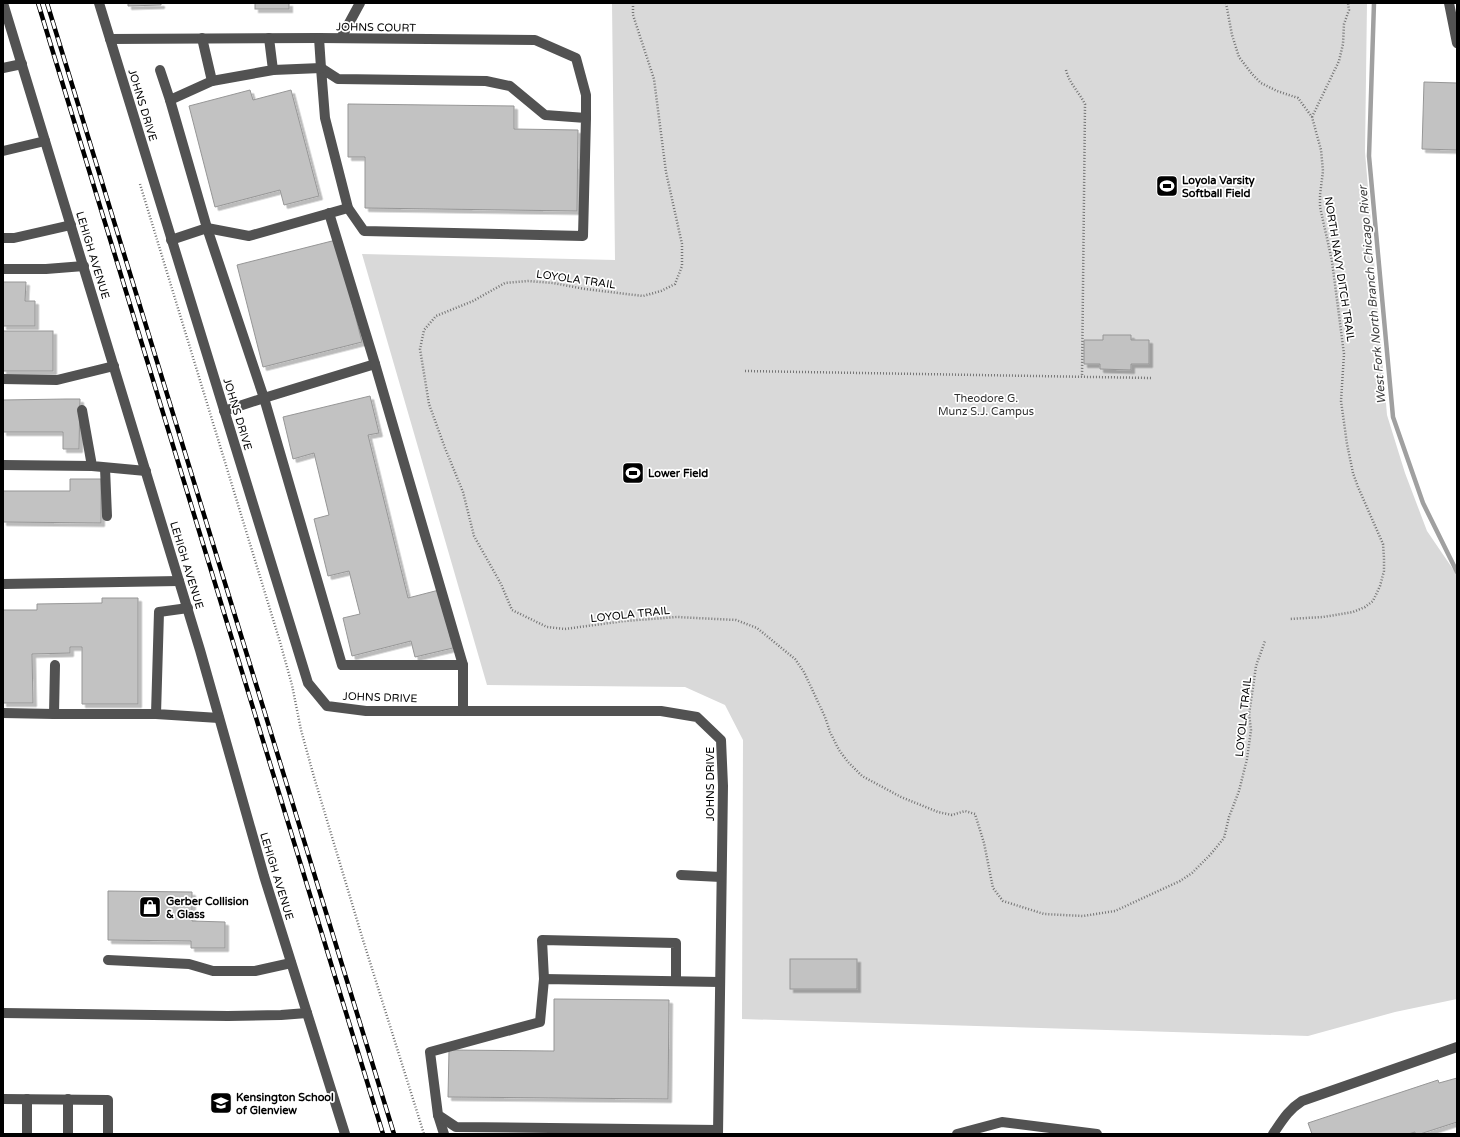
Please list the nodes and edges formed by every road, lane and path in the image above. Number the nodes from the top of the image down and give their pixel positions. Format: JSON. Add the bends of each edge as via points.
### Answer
{"nodes":[{"id":1,"x":3,"y":3,"type":"edge"},
{"id":2,"x":99,"y":3,"type":"edge"},
{"id":3,"x":360,"y":3,"type":"edge"},
{"id":4,"x":633,"y":3,"type":"edge"},
{"id":5,"x":1226,"y":3,"type":"edge"},
{"id":6,"x":1348,"y":3,"type":"edge"},
{"id":7,"x":1449,"y":3,"type":"edge"},
{"id":8,"x":202,"y":38,"type":"junction"},
{"id":9,"x":269,"y":38,"type":"junction"},
{"id":10,"x":319,"y":38,"type":"junction"},
{"id":11,"x":341,"y":38,"type":"junction"},
{"id":12,"x":110,"y":39,"type":"junction"},
{"id":13,"x":1457,"y":43,"type":"edge"},
{"id":14,"x":22,"y":64,"type":"junction"},
{"id":15,"x":3,"y":68,"type":"edge"},
{"id":16,"x":321,"y":68,"type":"junction"},
{"id":17,"x":160,"y":70,"type":"dead end"},
{"id":18,"x":273,"y":70,"type":"junction"},
{"id":19,"x":1066,"y":70,"type":"dead end"},
{"id":20,"x":212,"y":81,"type":"junction"},
{"id":21,"x":170,"y":100,"type":"junction"},
{"id":22,"x":1312,"y":117,"type":"junction"},
{"id":23,"x":586,"y":118,"type":"junction"},
{"id":24,"x":45,"y":141,"type":"junction"},
{"id":25,"x":3,"y":151,"type":"edge"},
{"id":26,"x":138,"y":176,"type":"dead end"},
{"id":27,"x":348,"y":208,"type":"junction"},
{"id":28,"x":329,"y":213,"type":"junction"},
{"id":29,"x":71,"y":225,"type":"junction"},
{"id":30,"x":207,"y":228,"type":"junction"},
{"id":31,"x":3,"y":238,"type":"edge"},
{"id":32,"x":171,"y":240,"type":"junction"},
{"id":33,"x":84,"y":266,"type":"junction"},
{"id":34,"x":3,"y":269,"type":"edge"},
{"id":35,"x":376,"y":364,"type":"junction"},
{"id":36,"x":114,"y":366,"type":"junction"},
{"id":37,"x":745,"y":371,"type":"dead end"},
{"id":38,"x":1082,"y":377,"type":"junction"},
{"id":39,"x":1152,"y":378,"type":"dead end"},
{"id":40,"x":3,"y":379,"type":"edge"},
{"id":41,"x":264,"y":398,"type":"junction"},
{"id":42,"x":82,"y":410,"type":"dead end"},
{"id":43,"x":224,"y":411,"type":"junction"},
{"id":44,"x":3,"y":464,"type":"edge"},
{"id":45,"x":92,"y":466,"type":"junction"},
{"id":46,"x":105,"y":468,"type":"junction"},
{"id":47,"x":146,"y":471,"type":"junction"},
{"id":48,"x":107,"y":516,"type":"dead end"},
{"id":49,"x":180,"y":580,"type":"junction"},
{"id":50,"x":3,"y":584,"type":"edge"},
{"id":51,"x":188,"y":608,"type":"junction"},
{"id":52,"x":1289,"y":619,"type":"dead end"},
{"id":53,"x":1265,"y":641,"type":"dead end"},
{"id":54,"x":55,"y":665,"type":"dead end"},
{"id":55,"x":463,"y":665,"type":"junction"},
{"id":56,"x":463,"y":711,"type":"junction"},
{"id":57,"x":3,"y":713,"type":"edge"},
{"id":58,"x":54,"y":714,"type":"junction"},
{"id":59,"x":156,"y":714,"type":"junction"},
{"id":60,"x":219,"y":718,"type":"junction"},
{"id":61,"x":681,"y":875,"type":"dead end"},
{"id":62,"x":721,"y":878,"type":"junction"},
{"id":63,"x":108,"y":960,"type":"dead end"},
{"id":64,"x":291,"y":963,"type":"junction"},
{"id":65,"x":544,"y":979,"type":"junction"},
{"id":66,"x":676,"y":981,"type":"junction"},
{"id":67,"x":720,"y":982,"type":"junction"},
{"id":68,"x":3,"y":1013,"type":"edge"},
{"id":69,"x":307,"y":1013,"type":"junction"},
{"id":70,"x":1457,"y":1048,"type":"edge"},
{"id":71,"x":3,"y":1099,"type":"edge"},
{"id":72,"x":27,"y":1099,"type":"junction"},
{"id":73,"x":68,"y":1099,"type":"junction"},
{"id":74,"x":438,"y":1115,"type":"junction"},
{"id":75,"x":718,"y":1132,"type":"edge"},
{"id":76,"x":27,"y":1134,"type":"edge"},
{"id":77,"x":68,"y":1134,"type":"edge"},
{"id":78,"x":108,"y":1134,"type":"edge"},
{"id":79,"x":345,"y":1134,"type":"edge"},
{"id":80,"x":424,"y":1134,"type":"edge"},
{"id":81,"x":444,"y":1134,"type":"edge"},
{"id":82,"x":957,"y":1134,"type":"edge"},
{"id":83,"x":1097,"y":1134,"type":"edge"},
{"id":84,"x":1273,"y":1134,"type":"edge"}],
"edges":[{"from":1,"to":14,"type":"street","name":"LEHIGH AVENUE"},
{"from":2,"to":12,"type":"street","name":"JOHNS DRIVE"},
{"from":3,"to":11,"type":"street"},
{"from":4,"to":53,"type":"path","name":"LOYOLA TRAIL","via":[[633,15],[654,79],[666,172],[682,244],[682,266],[675,284],[643,296],[553,283],[505,283],[473,301],[436,316],[424,330],[421,343],[429,404],[463,492],[474,536],[501,584],[512,610],[547,627],[565,629],[677,617],[736,620],[757,628],[795,659],[804,672],[839,750],[862,776],[882,788],[938,812],[952,815],[965,811],[975,814],[984,842],[993,888],[1003,901],[1044,914],[1083,916],[1115,910],[1180,882],[1210,855],[1224,838],[1240,791],[1247,759],[1251,730],[1249,714],[1256,666]]},
{"from":5,"to":22,"type":"path","name":"NORTH NAVY DITCH TRAIL","via":[[1239,56],[1252,74],[1261,83],[1298,98]]},
{"from":6,"to":22,"type":"path","via":[[1349,10],[1344,24],[1339,62]]},
{"from":7,"to":13,"type":"street"},
{"from":8,"to":9,"type":"street","name":"JOHNS COURT"},
{"from":8,"to":12,"type":"street","name":"JOHNS COURT"},
{"from":8,"to":20,"type":"street"},
{"from":9,"to":10,"type":"street","name":"JOHNS COURT"},
{"from":9,"to":18,"type":"street"},
{"from":10,"to":11,"type":"street","name":"JOHNS COURT"},
{"from":10,"to":16,"type":"street"},
{"from":11,"to":23,"type":"street","name":"JOHNS COURT","via":[[535,40],[576,58],[586,95]]},
{"from":12,"to":32,"type":"street","name":"JOHNS DRIVE"},
{"from":14,"to":15,"type":"street"},
{"from":14,"to":24,"type":"street","name":"LEHIGH AVENUE"},
{"from":16,"to":18,"type":"street"},
{"from":16,"to":23,"type":"street","via":[[338,79],[486,81],[510,86],[545,115]]},
{"from":16,"to":27,"type":"street","via":[[325,118]]},
{"from":17,"to":21,"type":"street"},
{"from":18,"to":20,"type":"street"},
{"from":19,"to":38,"type":"path","via":[[1068,78],[1085,104]]},
{"from":20,"to":21,"type":"street"},
{"from":21,"to":30,"type":"street"},
{"from":22,"to":52,"type":"path","name":"NORTH NAVY DITCH TRAIL","via":[[1321,150],[1320,207],[1337,290],[1344,354],[1341,401],[1347,444],[1358,487],[1382,544],[1384,571],[1373,601],[1365,607],[1353,612],[1323,617]]},
{"from":23,"to":27,"type":"street","via":[[583,236],[364,231]]},
{"from":24,"to":25,"type":"street"},
{"from":24,"to":29,"type":"street","name":"LEHIGH AVENUE"},
{"from":26,"to":80,"type":"path","via":[[280,642],[292,685],[300,730],[316,784]]},
{"from":27,"to":28,"type":"street"},
{"from":28,"to":30,"type":"street","via":[[249,236]]},
{"from":28,"to":35,"type":"street"},
{"from":29,"to":31,"type":"street","via":[[14,238]]},
{"from":29,"to":33,"type":"street","name":"LEHIGH AVENUE"},
{"from":30,"to":32,"type":"street"},
{"from":30,"to":41,"type":"street"},
{"from":32,"to":43,"type":"street","name":"JOHNS DRIVE"},
{"from":33,"to":34,"type":"street"},
{"from":33,"to":36,"type":"street","name":"LEHIGH AVENUE"},
{"from":35,"to":41,"type":"street"},
{"from":35,"to":55,"type":"street"},
{"from":36,"to":40,"type":"street","via":[[57,380]]},
{"from":36,"to":47,"type":"street","name":"LEHIGH AVENUE"},
{"from":37,"to":38,"type":"path"},
{"from":38,"to":39,"type":"path"},
{"from":41,"to":43,"type":"street"},
{"from":41,"to":55,"type":"street","via":[[342,665]]},
{"from":42,"to":45,"type":"street"},
{"from":43,"to":56,"type":"street","name":"JOHNS DRIVE","via":[[308,683],[327,706],[366,711]]},
{"from":44,"to":45,"type":"street"},
{"from":45,"to":46,"type":"street"},
{"from":46,"to":47,"type":"street"},
{"from":46,"to":48,"type":"street"},
{"from":47,"to":49,"type":"street","name":"LEHIGH AVENUE"},
{"from":49,"to":50,"type":"street"},
{"from":49,"to":51,"type":"street","name":"LEHIGH AVENUE"},
{"from":51,"to":59,"type":"street","via":[[159,612]]},
{"from":51,"to":60,"type":"street","name":"LEHIGH AVENUE"},
{"from":54,"to":58,"type":"street"},
{"from":55,"to":56,"type":"street"},
{"from":56,"to":62,"type":"street","name":"JOHNS DRIVE","via":[[661,711],[697,717],[721,740]]},
{"from":57,"to":58,"type":"street"},
{"from":58,"to":59,"type":"street"},
{"from":59,"to":60,"type":"street"},
{"from":60,"to":64,"type":"street","name":"LEHIGH AVENUE"},
{"from":61,"to":62,"type":"street"},
{"from":62,"to":67,"type":"street","name":"JOHNS DRIVE"},
{"from":63,"to":64,"type":"street","via":[[189,964],[213,972],[256,972]]},
{"from":64,"to":69,"type":"street","name":"LEHIGH AVENUE"},
{"from":65,"to":66,"type":"street"},
{"from":65,"to":66,"type":"street","via":[[542,940],[676,943]]},
{"from":65,"to":74,"type":"street","via":[[540,1022],[430,1052]]},
{"from":66,"to":67,"type":"street"},
{"from":67,"to":75,"type":"street","name":"JOHNS DRIVE"},
{"from":68,"to":69,"type":"street","via":[[228,1016]]},
{"from":69,"to":79,"type":"street","name":"LEHIGH AVENUE"},
{"from":70,"to":84,"type":"street","via":[[1302,1101],[1286,1114]]},
{"from":71,"to":72,"type":"street"},
{"from":72,"to":73,"type":"street"},
{"from":72,"to":76,"type":"street"},
{"from":73,"to":77,"type":"street"},
{"from":73,"to":78,"type":"street","via":[[108,1100]]},
{"from":74,"to":75,"type":"street","via":[[456,1127]]},
{"from":74,"to":81,"type":"street"},
{"from":82,"to":83,"type":"street","via":[[1002,1122]]}]}
